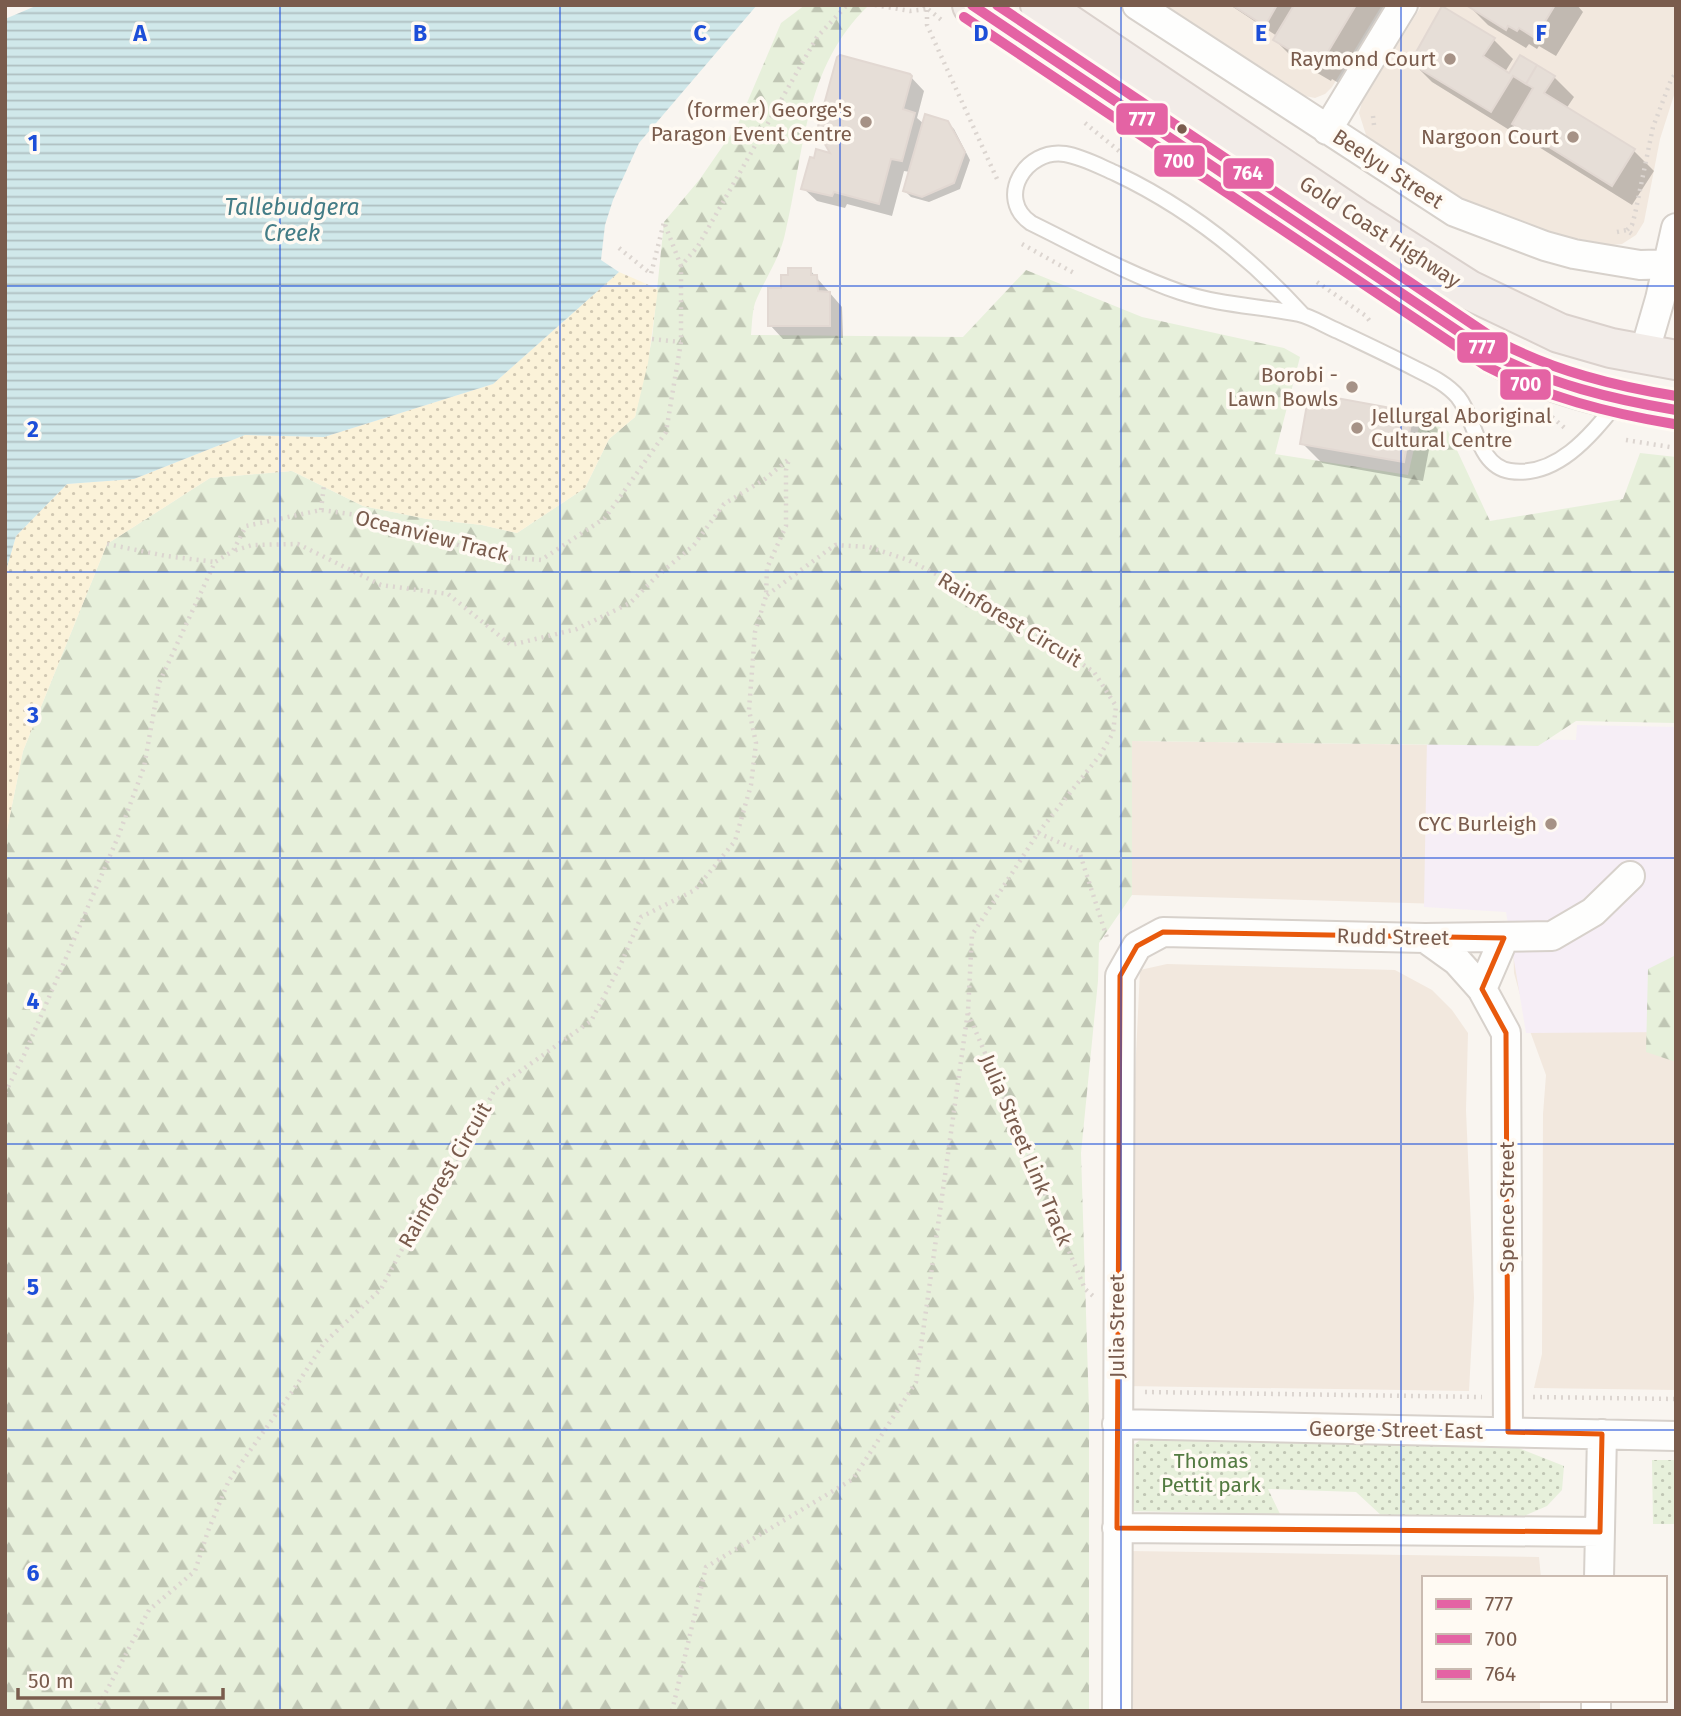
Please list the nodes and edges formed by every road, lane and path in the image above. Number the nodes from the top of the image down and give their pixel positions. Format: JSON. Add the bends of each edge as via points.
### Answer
{"nodes":[{"id":1,"x":847,"y":5,"type":"edge"},
{"id":2,"x":875,"y":5,"type":"edge"},
{"id":3,"x":916,"y":5,"type":"edge"},
{"id":4,"x":972,"y":5,"type":"edge"},
{"id":5,"x":1040,"y":5,"type":"edge"},
{"id":6,"x":1137,"y":5,"type":"edge"},
{"id":7,"x":1403,"y":5,"type":"edge"},
{"id":8,"x":927,"y":9,"type":"junction"},
{"id":9,"x":1676,"y":73,"type":"edge"},
{"id":10,"x":1373,"y":116,"type":"dead end"},
{"id":11,"x":1327,"y":130,"type":"junction"},
{"id":12,"x":1376,"y":131,"type":"dead end"},
{"id":13,"x":1016,"y":187,"type":"junction"},
{"id":14,"x":1676,"y":228,"type":"edge"},
{"id":15,"x":1609,"y":231,"type":"dead end"},
{"id":16,"x":619,"y":248,"type":"dead end"},
{"id":17,"x":681,"y":266,"type":"junction"},
{"id":18,"x":1673,"y":267,"type":"edge"},
{"id":19,"x":1317,"y":282,"type":"dead end"},
{"id":20,"x":1302,"y":314,"type":"junction"},
{"id":21,"x":1365,"y":324,"type":"dead end"},
{"id":22,"x":652,"y":339,"type":"dead end"},
{"id":23,"x":681,"y":342,"type":"junction"},
{"id":24,"x":1660,"y":357,"type":"edge"},
{"id":25,"x":1620,"y":400,"type":"junction"},
{"id":26,"x":1676,"y":410,"type":"edge"},
{"id":27,"x":1545,"y":411,"type":"dead end"},
{"id":28,"x":1567,"y":430,"type":"dead end"},
{"id":29,"x":1626,"y":440,"type":"dead end"},
{"id":30,"x":1676,"y":448,"type":"edge"},
{"id":31,"x":780,"y":464,"type":"junction"},
{"id":32,"x":786,"y":470,"type":"junction"},
{"id":33,"x":324,"y":485,"type":"dead end"},
{"id":34,"x":321,"y":510,"type":"junction"},
{"id":35,"x":107,"y":544,"type":"dead end"},
{"id":36,"x":233,"y":551,"type":"junction"},
{"id":37,"x":215,"y":562,"type":"junction"},
{"id":38,"x":766,"y":596,"type":"junction"},
{"id":39,"x":1038,"y":833,"type":"junction"},
{"id":40,"x":1630,"y":876,"type":"dead end"},
{"id":41,"x":1425,"y":938,"type":"junction"},
{"id":42,"x":1504,"y":938,"type":"junction"},
{"id":43,"x":1137,"y":946,"type":"joint"},
{"id":44,"x":1120,"y":976,"type":"junction"},
{"id":45,"x":1482,"y":989,"type":"junction"},
{"id":46,"x":968,"y":1012,"type":"junction"},
{"id":47,"x":5,"y":1093,"type":"edge"},
{"id":48,"x":1085,"y":1289,"type":"dead end"},
{"id":49,"x":1117,"y":1392,"type":"junction"},
{"id":50,"x":1508,"y":1397,"type":"junction"},
{"id":51,"x":1676,"y":1399,"type":"edge"},
{"id":52,"x":1117,"y":1424,"type":"junction"},
{"id":53,"x":1508,"y":1432,"type":"junction"},
{"id":54,"x":1602,"y":1434,"type":"junction"},
{"id":55,"x":1676,"y":1436,"type":"edge"},
{"id":56,"x":1117,"y":1528,"type":"junction"},
{"id":57,"x":1600,"y":1532,"type":"junction"},
{"id":58,"x":1599,"y":1576,"type":"edge"},
{"id":59,"x":96,"y":1711,"type":"edge"},
{"id":60,"x":673,"y":1711,"type":"edge"},
{"id":61,"x":1117,"y":1711,"type":"edge"}],
"edges":[{"from":1,"to":17,"type":"path","via":[[817,37],[705,234]]},
{"from":2,"to":8,"type":"path"},
{"from":3,"to":8,"type":"path"},
{"from":4,"to":25,"type":"highway","name":"Gold Coast Highway","via":[[1482,348],[1544,380]]},
{"from":5,"to":24,"type":"highway","name":"Gold Coast Highway","via":[[1469,290],[1559,333]]},
{"from":6,"to":11,"type":"street","name":"Beelyu Street"},
{"from":7,"to":11,"type":"street"},
{"from":8,"to":13,"type":"path","via":[[927,25],[996,179]]},
{"from":9,"to":15,"type":"path","via":[[1653,127],[1630,232]]},
{"from":10,"to":12,"type":"path"},
{"from":11,"to":18,"type":"street","name":"Beelyu Street","via":[[1476,222],[1574,254]]},
{"from":13,"to":20,"type":"lane","via":[[1016,201],[1026,219],[1121,268],[1210,301]]},
{"from":13,"to":20,"type":"lane","via":[[1023,170],[1038,158],[1059,153],[1079,157],[1185,212],[1268,277]]},
{"from":14,"to":18,"type":"street"},
{"from":16,"to":17,"type":"path","via":[[652,274],[664,222]]},
{"from":17,"to":23,"type":"path","name":"Oceanview Track"},
{"from":18,"to":24,"type":"street","via":[[1660,299]]},
{"from":19,"to":21,"type":"path","via":[[1366,316],[1376,329]]},
{"from":20,"to":25,"type":"lane","via":[[1451,390],[1469,415],[1490,461],[1509,471],[1542,468],[1570,453]]},
{"from":22,"to":23,"type":"path"},
{"from":23,"to":34,"type":"path","name":"Oceanview Track","via":[[666,432],[605,518],[541,560],[492,556],[372,517]]},
{"from":24,"to":25,"type":"highway","via":[[1633,379]]},
{"from":25,"to":26,"type":"highway","name":"Gold Coast Highway"},
{"from":27,"to":28,"type":"path"},
{"from":29,"to":30,"type":"path"},
{"from":31,"to":32,"type":"path"},
{"from":31,"to":32,"type":"path","via":[[789,458]]},
{"from":31,"to":36,"type":"path","via":[[724,504],[694,545],[630,603],[577,629],[511,645],[448,594],[381,585],[298,544],[252,545]]},
{"from":32,"to":38,"type":"path","via":[[786,526],[767,568]]},
{"from":33,"to":34,"type":"path"},
{"from":34,"to":36,"type":"path","name":"Oceanview Track","via":[[246,526]]},
{"from":35,"to":37,"type":"path"},
{"from":36,"to":37,"type":"path","name":"Oceanview Track"},
{"from":37,"to":47,"type":"path","via":[[159,684],[144,767],[118,837]]},
{"from":38,"to":39,"type":"path","name":"Rainforest Circuit","via":[[835,545],[869,547],[908,560],[978,595],[1094,671],[1116,706],[1113,733]]},
{"from":38,"to":59,"type":"path","name":"Rainforest Circuit","via":[[755,632],[749,710],[756,743],[751,785],[735,841],[695,890],[641,917],[591,1021],[495,1089],[457,1163],[419,1217],[381,1289],[324,1343],[229,1480],[195,1571],[149,1610]]},
{"from":39,"to":44,"type":"path","via":[[1079,851]]},
{"from":39,"to":46,"type":"path","name":"Rainforest Circuit","via":[[972,935]]},
{"from":40,"to":42,"type":"street","name":"Rudd Street","via":[[1593,912],[1552,936]]},
{"from":41,"to":42,"type":"street","name":"Rudd Street"},
{"from":41,"to":43,"type":"street","name":"Rudd Street","via":[[1163,932]]},
{"from":41,"to":45,"type":"street","name":"Spence Street","via":[[1457,961]]},
{"from":42,"to":45,"type":"street"},
{"from":43,"to":44,"type":"street","name":"Julia Street"},
{"from":44,"to":49,"type":"street","name":"Julia Street"},
{"from":45,"to":50,"type":"street","name":"Spence Street","via":[[1506,1033]]},
{"from":46,"to":48,"type":"path","name":"Julia Street Link Track"},
{"from":46,"to":60,"type":"path","name":"Rainforest Circuit","via":[[916,1382],[853,1479],[706,1567]]},
{"from":49,"to":50,"type":"path"},
{"from":49,"to":52,"type":"street","name":"Julia Street"},
{"from":50,"to":51,"type":"path"},
{"from":50,"to":53,"type":"street","name":"Spence Street"},
{"from":52,"to":53,"type":"street","name":"George Street East"},
{"from":52,"to":56,"type":"street","name":"Julia Street"},
{"from":53,"to":54,"type":"street","name":"George Street East"},
{"from":54,"to":55,"type":"street","name":"George Street East"},
{"from":54,"to":57,"type":"street"},
{"from":56,"to":57,"type":"street"},
{"from":56,"to":61,"type":"street","name":"Julia Street"},
{"from":57,"to":58,"type":"street"}]}
